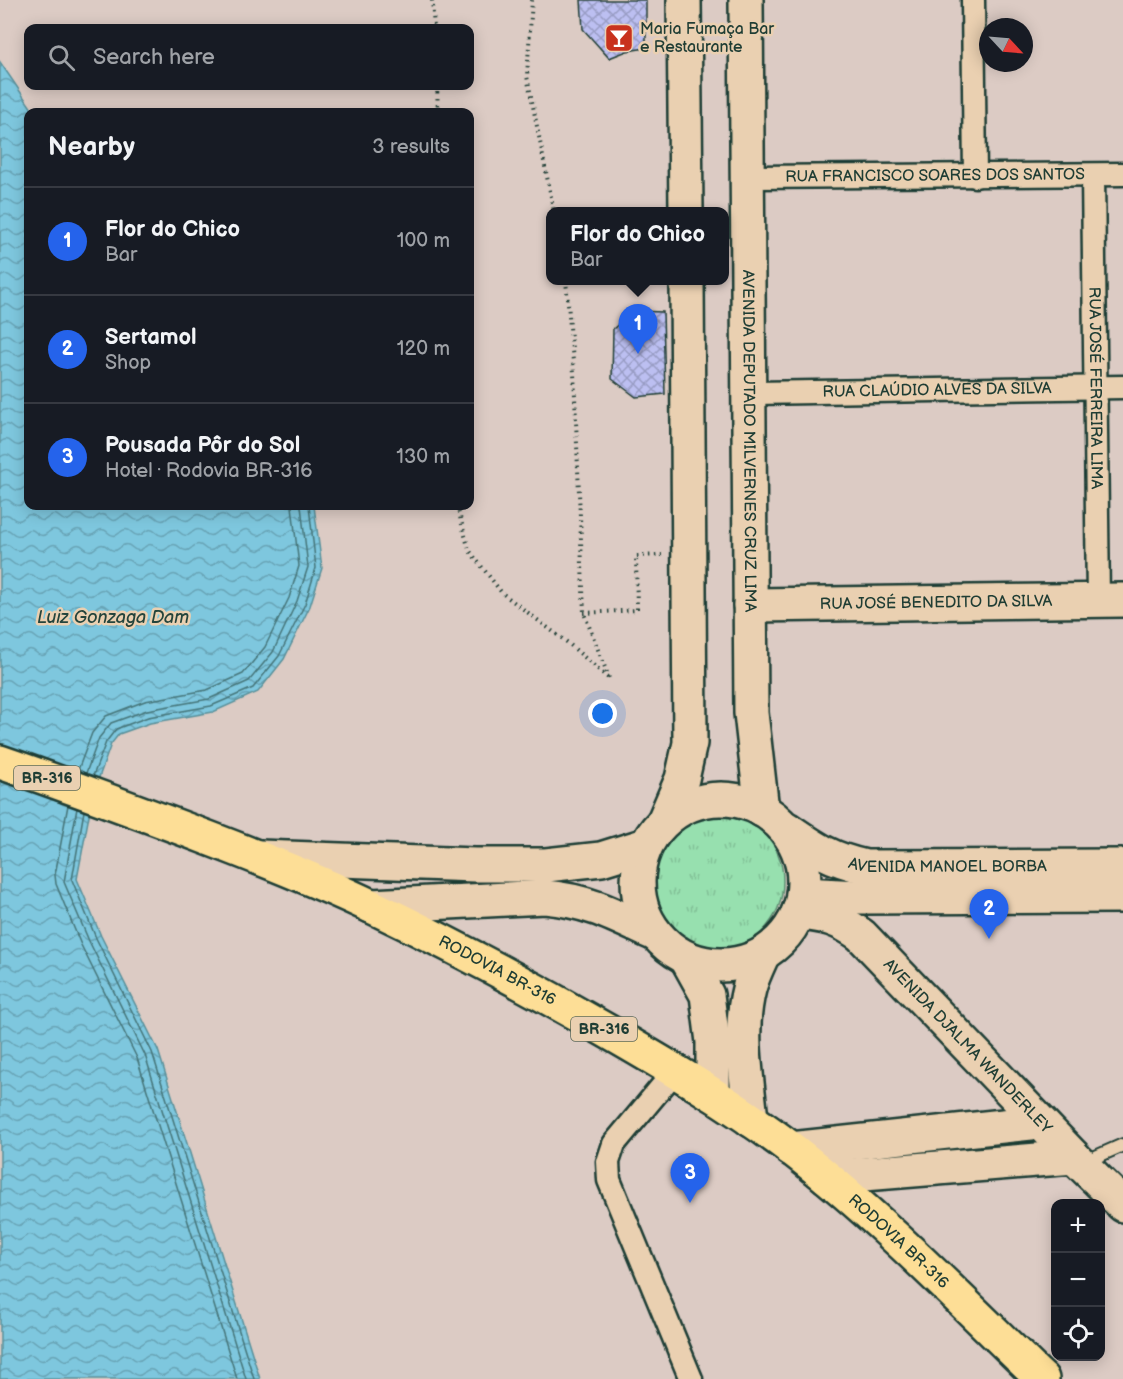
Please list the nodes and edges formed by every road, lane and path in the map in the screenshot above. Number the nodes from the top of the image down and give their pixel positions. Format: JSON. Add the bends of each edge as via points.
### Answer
{"nodes":[{"id":1,"x":432,"y":0,"type":"edge"},
{"id":2,"x":532,"y":0,"type":"edge"},
{"id":3,"x":684,"y":0,"type":"edge"},
{"id":4,"x":746,"y":0,"type":"edge"},
{"id":5,"x":973,"y":0,"type":"edge"},
{"id":6,"x":434,"y":24,"type":"edge"},
{"id":7,"x":437,"y":90,"type":"edge"},
{"id":8,"x":438,"y":108,"type":"edge"},
{"id":9,"x":1123,"y":174,"type":"edge"},
{"id":10,"x":1093,"y":175,"type":"junction"},
{"id":11,"x":975,"y":176,"type":"junction"},
{"id":12,"x":747,"y":177,"type":"junction"},
{"id":13,"x":553,"y":207,"type":"edge"},
{"id":14,"x":686,"y":207,"type":"edge"},
{"id":15,"x":566,"y":285,"type":"edge"},
{"id":16,"x":687,"y":285,"type":"edge"},
{"id":17,"x":1123,"y":387,"type":"edge"},
{"id":18,"x":1095,"y":388,"type":"junction"},
{"id":19,"x":749,"y":393,"type":"junction"},
{"id":20,"x":458,"y":510,"type":"edge"},
{"id":21,"x":636,"y":556,"type":"dead end"},
{"id":22,"x":1110,"y":601,"type":"edge"},
{"id":23,"x":750,"y":605,"type":"junction"},
{"id":24,"x":584,"y":613,"type":"junction"},
{"id":25,"x":0,"y":762,"type":"edge"},
{"id":26,"x":772,"y":817,"type":"junction"},
{"id":27,"x":655,"y":833,"type":"junction"},
{"id":28,"x":257,"y":857,"type":"junction"},
{"id":29,"x":1123,"y":866,"type":"edge"},
{"id":30,"x":1123,"y":896,"type":"edge"},
{"id":31,"x":800,"y":903,"type":"junction"},
{"id":32,"x":371,"y":906,"type":"junction"},
{"id":33,"x":655,"y":934,"type":"junction"},
{"id":34,"x":763,"y":954,"type":"junction"},
{"id":35,"x":687,"y":959,"type":"junction"},
{"id":36,"x":675,"y":1071,"type":"junction"},
{"id":37,"x":713,"y":1094,"type":"junction"},
{"id":38,"x":751,"y":1120,"type":"junction"},
{"id":39,"x":1040,"y":1122,"type":"junction"},
{"id":40,"x":1123,"y":1145,"type":"edge"},
{"id":41,"x":791,"y":1149,"type":"junction"},
{"id":42,"x":1077,"y":1160,"type":"junction"},
{"id":43,"x":826,"y":1178,"type":"junction"},
{"id":44,"x":1123,"y":1205,"type":"edge"},
{"id":45,"x":691,"y":1379,"type":"edge"},
{"id":46,"x":1042,"y":1379,"type":"edge"}],
"edges":[{"from":1,"to":6,"type":"path"},
{"from":2,"to":13,"type":"path","via":[[527,76]]},
{"from":3,"to":14,"type":"street"},
{"from":4,"to":12,"type":"street","name":"AVENIDA DEPUTADO MILVERNES CRUZ LIMA"},
{"from":5,"to":11,"type":"street"},
{"from":7,"to":8,"type":"path"},
{"from":9,"to":10,"type":"street","name":"RUA FRANCISCO SOARES DOS SANTOS"},
{"from":10,"to":11,"type":"street","name":"RUA FRANCISCO SOARES DOS SANTOS"},
{"from":10,"to":18,"type":"street","name":"RUA JOSÉ FERREIRA LIMA"},
{"from":11,"to":12,"type":"street","name":"RUA FRANCISCO SOARES DOS SANTOS"},
{"from":12,"to":19,"type":"street","name":"AVENIDA DEPUTADO MILVERNES CRUZ LIMA"},
{"from":15,"to":24,"type":"path"},
{"from":16,"to":27,"type":"street","via":[[690,743],[682,779]]},
{"from":17,"to":18,"type":"street","name":"RUA CLAÚDIO ALVES DA SILVA"},
{"from":18,"to":19,"type":"street","name":"RUA CLAÚDIO ALVES DA SILVA"},
{"from":18,"to":22,"type":"street","name":"RUA JOSÉ FERREIRA LIMA"},
{"from":19,"to":23,"type":"street","name":"AVENIDA DEPUTADO MILVERNES CRUZ LIMA"},
{"from":20,"to":24,"type":"path","via":[[469,550],[502,593],[609,678]]},
{"from":21,"to":24,"type":"path","via":[[637,610]]},
{"from":22,"to":23,"type":"street","name":"RUA JOSÉ BENEDITO DA SILVA"},
{"from":23,"to":26,"type":"street","name":"AVENIDA DEPUTADO MILVERNES CRUZ LIMA","via":[[751,713]]},
{"from":25,"to":28,"type":"highway","name":"RODOVIA BR-316","number":"BR-316"},
{"from":26,"to":27,"type":"street","via":[[738,801],[712,799],[678,810]]},
{"from":26,"to":29,"type":"street","name":"AVENIDA MANOEL BORBA","via":[[820,852],[866,867]]},
{"from":26,"to":31,"type":"street","via":[[793,840],[800,857]]},
{"from":27,"to":28,"type":"street","via":[[601,859],[546,865]]},
{"from":27,"to":33,"type":"street","via":[[640,863],[638,882],[639,900]]},
{"from":28,"to":32,"type":"highway","name":"RODOVIA BR-316","number":"BR-316"},
{"from":30,"to":31,"type":"street","name":"AVENIDA MANOEL BORBA","via":[[858,897]]},
{"from":31,"to":34,"type":"street","via":[[789,929]]},
{"from":31,"to":39,"type":"street","name":"AVENIDA DJALMA WANDERLEY","via":[[861,935]]},
{"from":32,"to":33,"type":"street","via":[[568,899],[596,907]]},
{"from":32,"to":36,"type":"highway","name":"RODOVIA BR-316","number":"BR-316","via":[[557,1002]]},
{"from":33,"to":35,"type":"street"},
{"from":34,"to":35,"type":"street","via":[[726,965]]},
{"from":34,"to":38,"type":"street","via":[[749,986],[743,1034]]},
{"from":35,"to":37,"type":"street","via":[[709,1005]]},
{"from":36,"to":37,"type":"highway","name":"RODOVIA BR-316","number":"BR-316"},
{"from":36,"to":45,"type":"street","via":[[614,1144],[608,1162],[609,1180]]},
{"from":37,"to":38,"type":"highway","name":"RODOVIA BR-316","number":"BR-316"},
{"from":38,"to":41,"type":"highway","name":"RODOVIA BR-316","number":"BR-316"},
{"from":39,"to":41,"type":"street"},
{"from":39,"to":42,"type":"street","name":"AVENIDA DJALMA WANDERLEY"},
{"from":40,"to":42,"type":"lane"},
{"from":41,"to":43,"type":"highway","name":"RODOVIA BR-316","number":"BR-316"},
{"from":42,"to":43,"type":"street"},
{"from":42,"to":44,"type":"street","name":"AVENIDA DJALMA WANDERLEY"},
{"from":43,"to":46,"type":"highway","name":"RODOVIA BR-316","number":"BR-316","via":[[888,1231]]}]}
